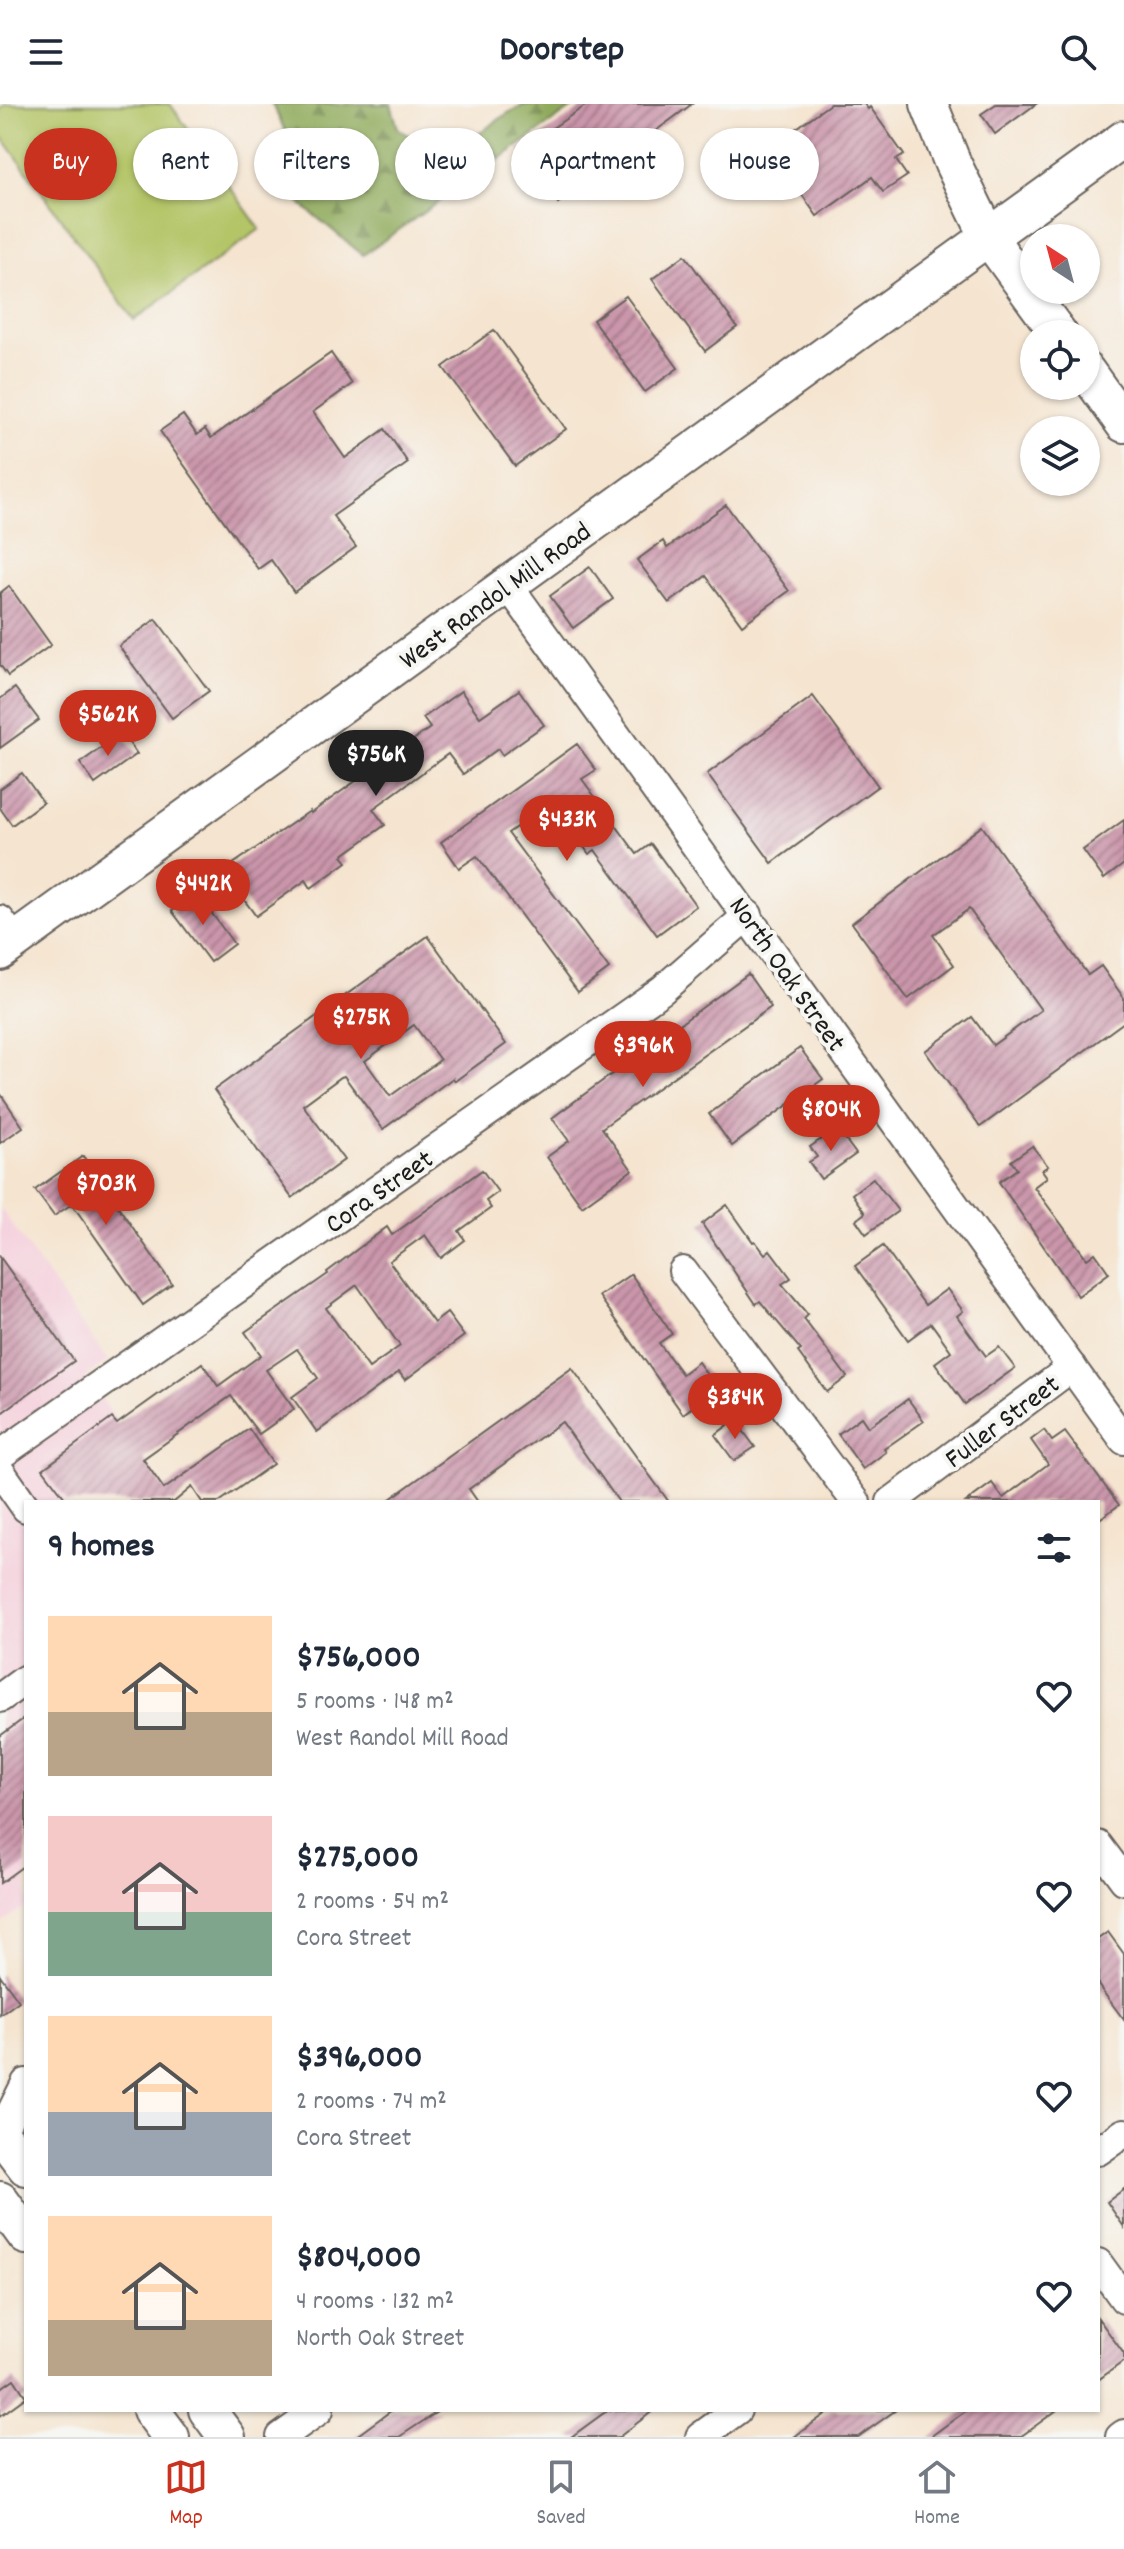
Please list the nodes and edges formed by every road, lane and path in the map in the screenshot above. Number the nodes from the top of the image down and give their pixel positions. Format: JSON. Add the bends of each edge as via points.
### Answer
{"nodes":[{"id":1,"x":929,"y":104,"type":"edge"},
{"id":2,"x":1124,"y":139,"type":"edge"},
{"id":3,"x":989,"y":238,"type":"junction"},
{"id":4,"x":1049,"y":320,"type":"edge"},
{"id":5,"x":1100,"y":391,"type":"edge"},
{"id":6,"x":1124,"y":424,"type":"edge"},
{"id":7,"x":508,"y":585,"type":"junction"},
{"id":8,"x":748,"y":915,"type":"junction"},
{"id":9,"x":5,"y":938,"type":"edge"},
{"id":10,"x":683,"y":1271,"type":"dead end"},
{"id":11,"x":1072,"y":1367,"type":"junction"},
{"id":12,"x":1124,"y":1440,"type":"edge"},
{"id":13,"x":0,"y":1455,"type":"edge"},
{"id":14,"x":0,"y":1471,"type":"edge"},
{"id":15,"x":855,"y":1500,"type":"edge"},
{"id":16,"x":894,"y":1500,"type":"edge"},
{"id":17,"x":24,"y":1505,"type":"edge"},
{"id":18,"x":24,"y":1680,"type":"edge"},
{"id":19,"x":0,"y":1698,"type":"edge"},
{"id":20,"x":1100,"y":1848,"type":"edge"},
{"id":21,"x":1124,"y":1880,"type":"edge"},
{"id":22,"x":24,"y":2087,"type":"edge"},
{"id":23,"x":1124,"y":2133,"type":"edge"},
{"id":24,"x":0,"y":2134,"type":"edge"},
{"id":25,"x":1100,"y":2150,"type":"edge"},
{"id":26,"x":24,"y":2164,"type":"edge"},
{"id":27,"x":0,"y":2200,"type":"edge"},
{"id":28,"x":24,"y":2233,"type":"edge"},
{"id":29,"x":1100,"y":2266,"type":"edge"},
{"id":30,"x":1124,"y":2299,"type":"edge"},
{"id":31,"x":152,"y":2412,"type":"edge"},
{"id":32,"x":208,"y":2412,"type":"edge"},
{"id":33,"x":316,"y":2412,"type":"edge"},
{"id":34,"x":734,"y":2412,"type":"edge"},
{"id":35,"x":171,"y":2437,"type":"edge"},
{"id":36,"x":227,"y":2437,"type":"edge"},
{"id":37,"x":281,"y":2437,"type":"edge"},
{"id":38,"x":700,"y":2437,"type":"edge"}],
"edges":[{"from":1,"to":3,"type":"main road"},
{"from":2,"to":3,"type":"main road","name":"West Randol Mill Road"},
{"from":3,"to":4,"type":"main road"},
{"from":3,"to":7,"type":"main road","name":"West Randol Mill Road"},
{"from":5,"to":6,"type":"main road"},
{"from":7,"to":8,"type":"street","name":"North Oak Street"},
{"from":7,"to":9,"type":"main road","name":"West Randol Mill Road"},
{"from":8,"to":11,"type":"street","name":"North Oak Street"},
{"from":8,"to":13,"type":"street","name":"Cora Street","via":[[662,990]]},
{"from":10,"to":15,"type":"street"},
{"from":11,"to":12,"type":"street","name":"North Oak Street"},
{"from":11,"to":16,"type":"street","name":"Fuller Street"},
{"from":14,"to":17,"type":"street"},
{"from":18,"to":19,"type":"street"},
{"from":20,"to":21,"type":"street"},
{"from":22,"to":24,"type":"street"},
{"from":23,"to":25,"type":"street"},
{"from":24,"to":26,"type":"main road"},
{"from":27,"to":28,"type":"main road"},
{"from":29,"to":30,"type":"street"},
{"from":31,"to":35,"type":"main road"},
{"from":32,"to":36,"type":"main road"},
{"from":33,"to":37,"type":"street"},
{"from":34,"to":38,"type":"street"}]}
